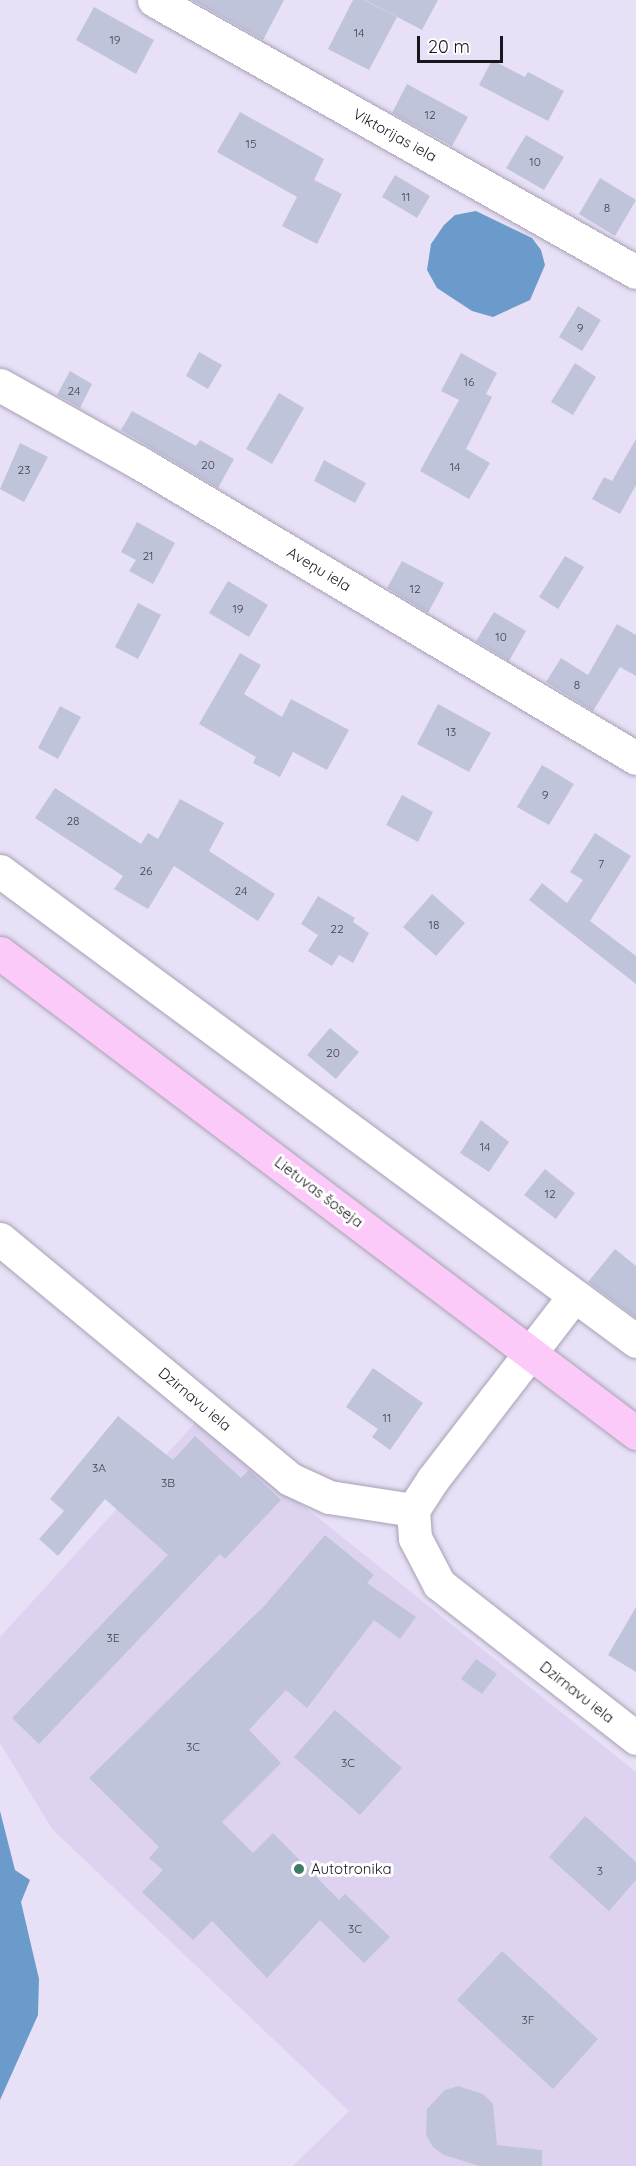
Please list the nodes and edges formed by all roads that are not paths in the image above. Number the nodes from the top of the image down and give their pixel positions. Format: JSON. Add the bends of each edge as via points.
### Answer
{"nodes":[{"id":1,"x":154,"y":0,"type":"edge"},
{"id":2,"x":636,"y":272,"type":"edge"},
{"id":3,"x":0,"y":385,"type":"edge"},
{"id":4,"x":636,"y":758,"type":"edge"},
{"id":5,"x":0,"y":871,"type":"edge"},
{"id":6,"x":0,"y":953,"type":"edge"},
{"id":7,"x":0,"y":1239,"type":"edge"},
{"id":8,"x":574,"y":1296,"type":"junction"},
{"id":9,"x":636,"y":1341,"type":"edge"},
{"id":10,"x":530,"y":1353,"type":"junction"},
{"id":11,"x":636,"y":1433,"type":"edge"},
{"id":12,"x":414,"y":1510,"type":"junction"},
{"id":13,"x":636,"y":1738,"type":"edge"}],
"edges":[{"from":1,"to":2,"type":"street","name":"Viktorijas iela"},
{"from":3,"to":4,"type":"street","name":"Aveņu iela","via":[[158,474]]},
{"from":5,"to":8,"type":"street"},
{"from":6,"to":10,"type":"main road","name":"Lietuvas šoseja"},
{"from":7,"to":12,"type":"street","name":"Dzirnavu iela","via":[[290,1479],[329,1497]]},
{"from":8,"to":9,"type":"street"},
{"from":8,"to":10,"type":"street"},
{"from":10,"to":11,"type":"main road","name":"Lietuvas šoseja"},
{"from":10,"to":12,"type":"street","via":[[460,1441]]},
{"from":12,"to":13,"type":"street","name":"Dzirnavu iela","via":[[415,1538],[440,1584]]}]}
